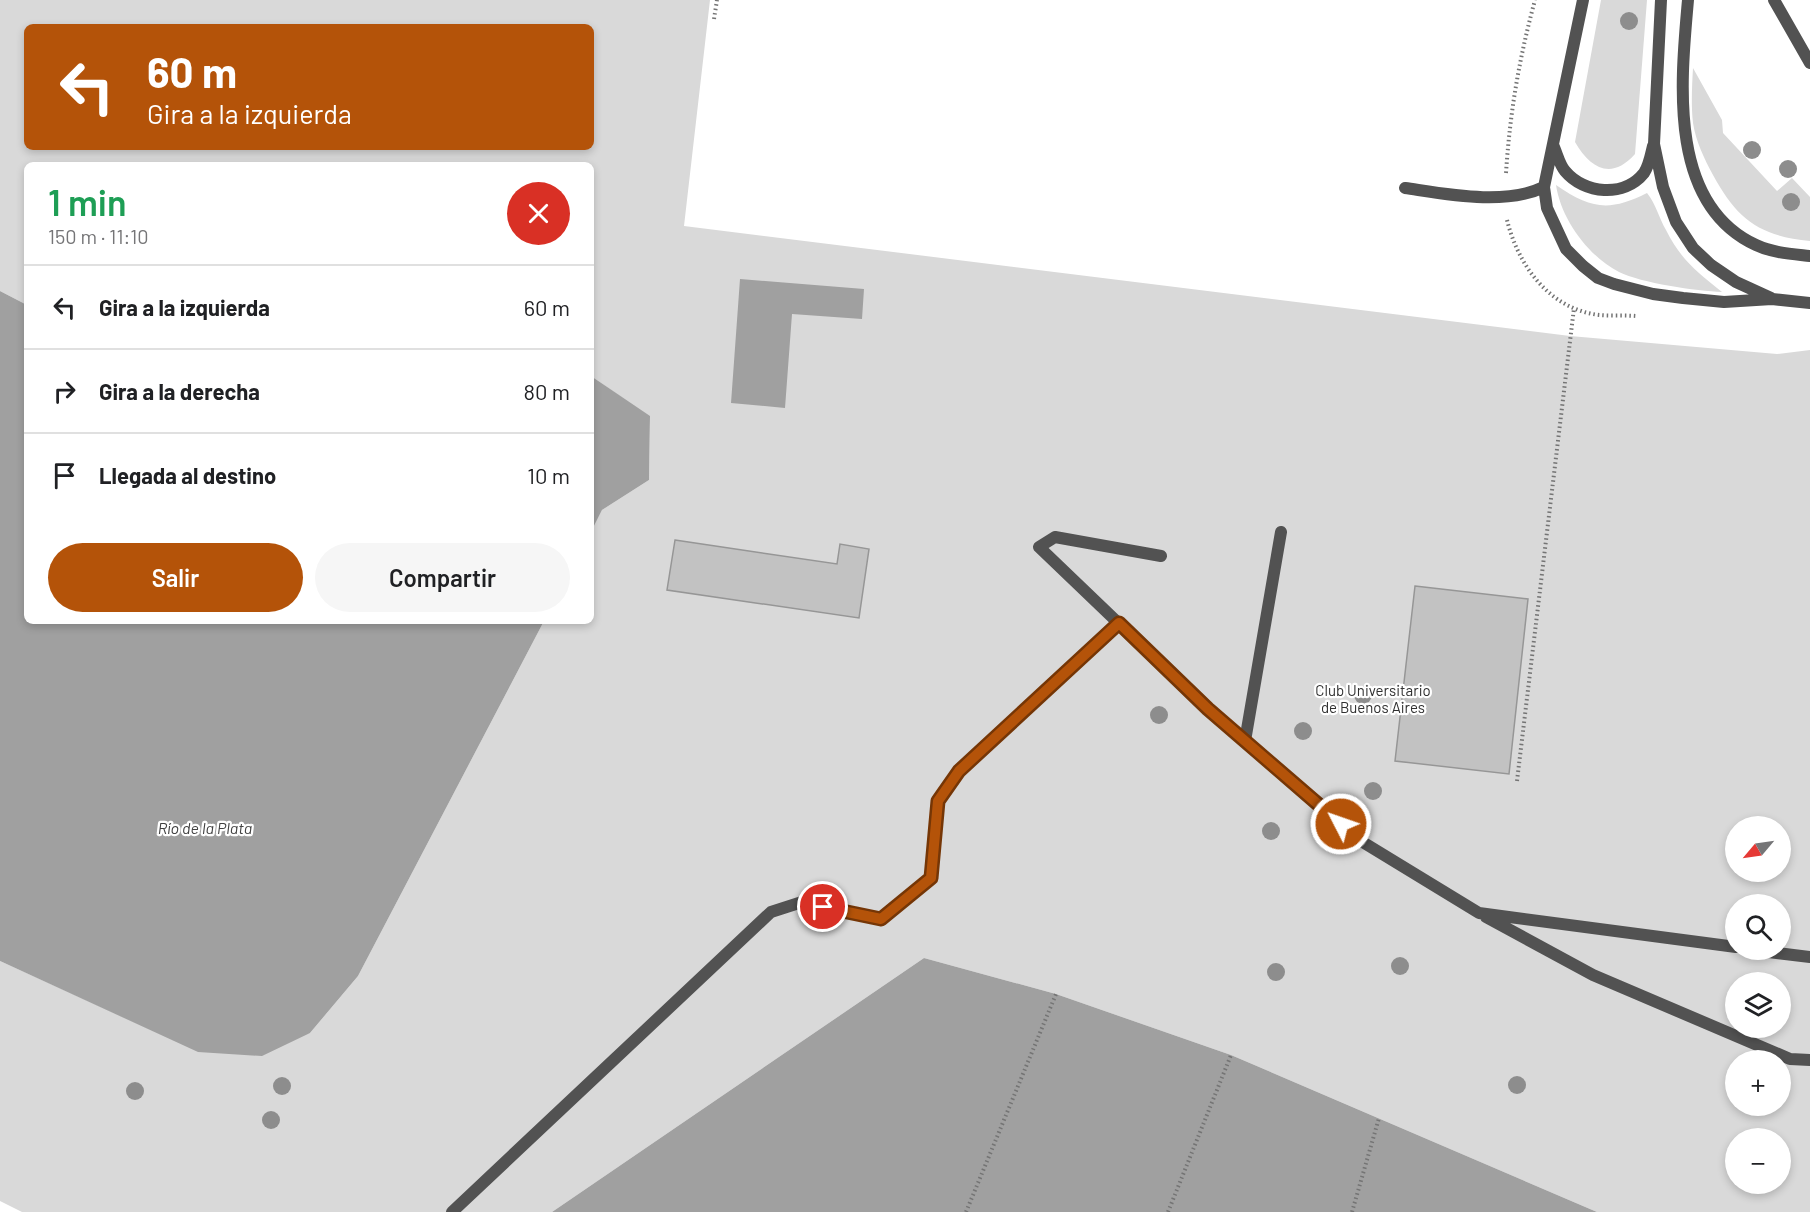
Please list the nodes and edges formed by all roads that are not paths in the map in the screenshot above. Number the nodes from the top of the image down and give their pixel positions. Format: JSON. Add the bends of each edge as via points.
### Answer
{"nodes":[{"id":1,"x":1583,"y":0,"type":"edge"},
{"id":2,"x":1661,"y":0,"type":"edge"},
{"id":3,"x":1688,"y":0,"type":"edge"},
{"id":4,"x":1774,"y":0,"type":"edge"},
{"id":5,"x":1810,"y":63,"type":"edge"},
{"id":6,"x":1654,"y":144,"type":"junction"},
{"id":7,"x":1553,"y":145,"type":"junction"},
{"id":8,"x":1544,"y":187,"type":"junction"},
{"id":9,"x":1405,"y":188,"type":"dead end"},
{"id":10,"x":1810,"y":256,"type":"edge"},
{"id":11,"x":1772,"y":299,"type":"junction"},
{"id":12,"x":1810,"y":303,"type":"edge"},
{"id":13,"x":1281,"y":532,"type":"dead end"},
{"id":14,"x":1161,"y":556,"type":"dead end"},
{"id":15,"x":1119,"y":623,"type":"junction"},
{"id":16,"x":1245,"y":741,"type":"junction"},
{"id":17,"x":1479,"y":913,"type":"junction"},
{"id":18,"x":1725,"y":946,"type":"edge"},
{"id":19,"x":1791,"y":955,"type":"edge"},
{"id":20,"x":1810,"y":957,"type":"edge"},
{"id":21,"x":1810,"y":1060,"type":"edge"},
{"id":22,"x":452,"y":1212,"type":"edge"}],
"edges":[{"from":1,"to":7,"type":"lane"},
{"from":2,"to":6,"type":"lane"},
{"from":3,"to":10,"type":"lane","via":[[1682,63],[1683,112],[1689,157],[1702,191],[1736,233],[1781,253]]},
{"from":4,"to":5,"type":"lane"},
{"from":6,"to":7,"type":"lane","via":[[1645,171],[1631,184],[1606,192],[1581,185],[1564,170]]},
{"from":6,"to":11,"type":"lane","via":[[1663,187],[1676,222],[1693,248],[1736,282]]},
{"from":7,"to":8,"type":"lane"},
{"from":8,"to":9,"type":"lane","via":[[1530,194],[1469,197]]},
{"from":8,"to":11,"type":"lane","via":[[1554,228],[1566,249],[1598,278],[1683,298],[1724,302]]},
{"from":11,"to":12,"type":"lane"},
{"from":13,"to":16,"type":"lane"},
{"from":14,"to":15,"type":"lane","via":[[1055,537],[1039,547]]},
{"from":15,"to":16,"type":"lane"},
{"from":15,"to":22,"type":"lane","via":[[959,771],[938,801],[931,878],[881,919],[802,902],[771,912]]},
{"from":16,"to":17,"type":"lane","via":[[1356,838]]},
{"from":17,"to":18,"type":"lane"},
{"from":17,"to":21,"type":"lane","via":[[1593,975],[1790,1059]]},
{"from":19,"to":20,"type":"lane"}]}
